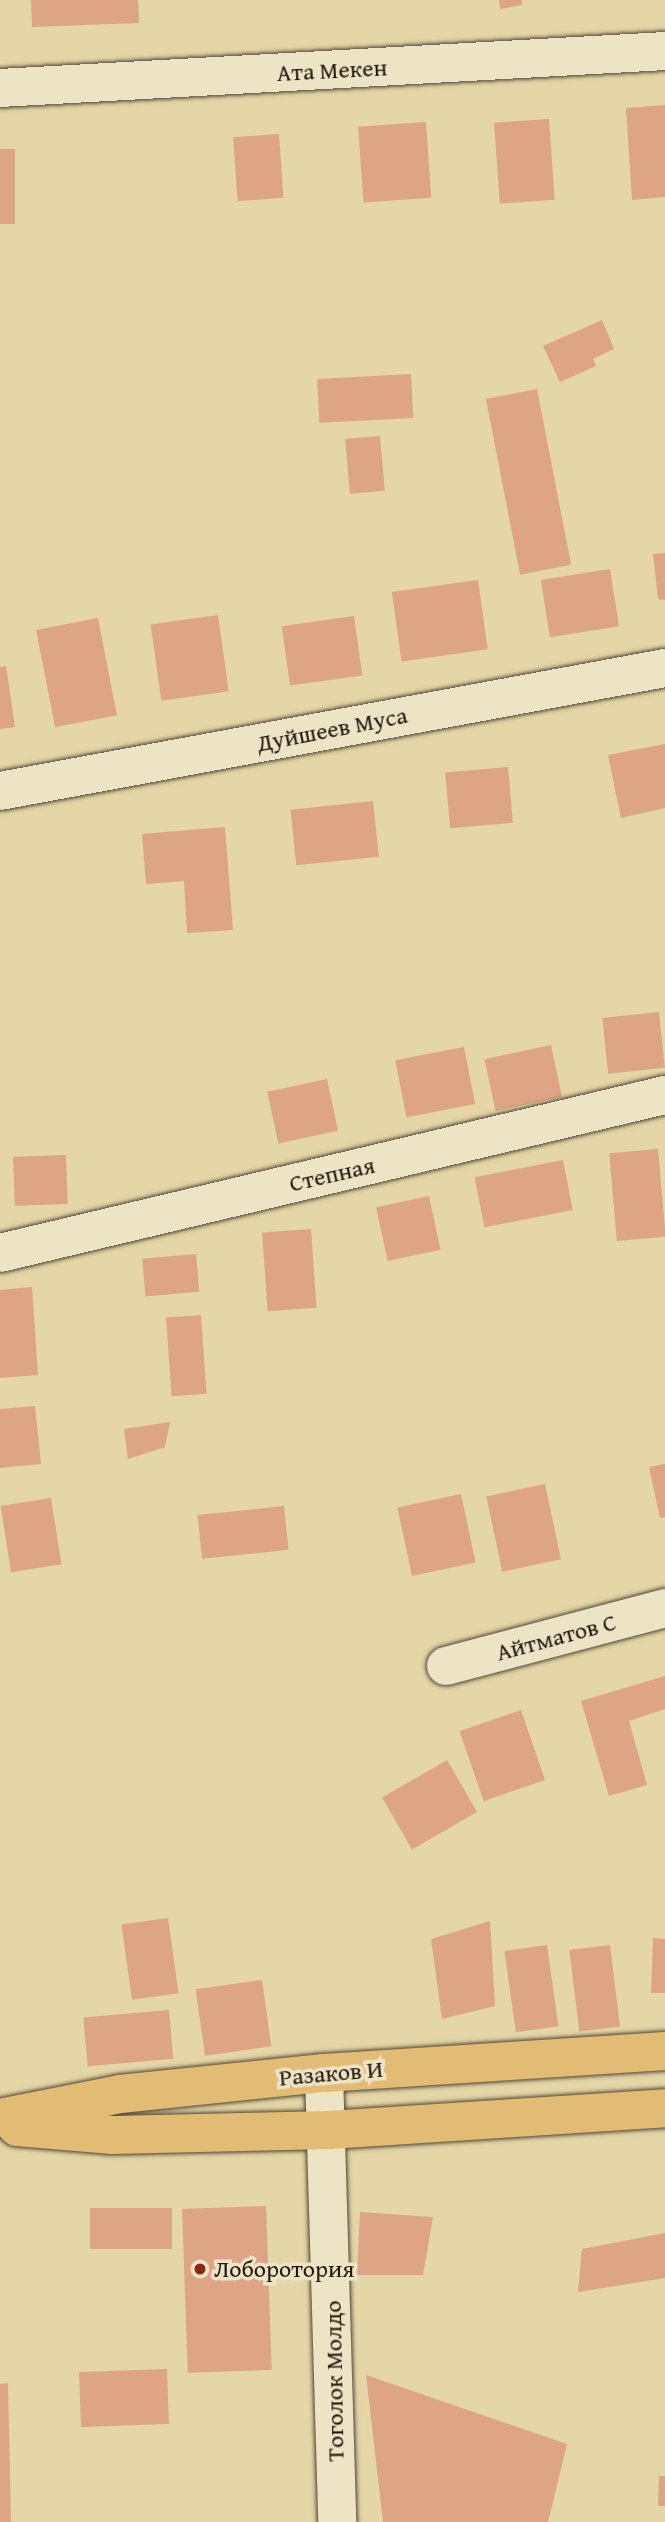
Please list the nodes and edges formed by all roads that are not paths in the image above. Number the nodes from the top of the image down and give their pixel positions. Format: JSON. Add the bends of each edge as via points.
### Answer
{"nodes":[{"id":1,"x":665,"y":51,"type":"edge"},
{"id":2,"x":0,"y":88,"type":"edge"},
{"id":3,"x":665,"y":667,"type":"edge"},
{"id":4,"x":0,"y":791,"type":"edge"},
{"id":5,"x":665,"y":1095,"type":"edge"},
{"id":6,"x":0,"y":1253,"type":"edge"},
{"id":7,"x":665,"y":1608,"type":"edge"},
{"id":8,"x":446,"y":1666,"type":"dead end"},
{"id":9,"x":665,"y":2051,"type":"edge"},
{"id":10,"x":324,"y":2073,"type":"junction"},
{"id":11,"x":665,"y":2108,"type":"edge"},
{"id":12,"x":0,"y":2118,"type":"edge"},
{"id":13,"x":0,"y":2126,"type":"edge"},
{"id":14,"x":329,"y":2130,"type":"junction"},
{"id":15,"x":337,"y":2522,"type":"edge"}],
"edges":[{"from":1,"to":2,"type":"street","name":"Ата Мекен"},
{"from":3,"to":4,"type":"street","name":"Дуйшеев Муса"},
{"from":5,"to":6,"type":"street","name":"Степная"},
{"from":7,"to":8,"type":"street","name":"Айтматов С"},
{"from":9,"to":10,"type":"main road","name":"Разаков И"},
{"from":10,"to":12,"type":"main road","name":"Разаков И","via":[[120,2094]]},
{"from":10,"to":14,"type":"street","name":"Тоголок Молдо"},
{"from":11,"to":14,"type":"main road"},
{"from":13,"to":14,"type":"main road","via":[[113,2135]]},
{"from":14,"to":15,"type":"street","name":"Тоголок Молдо"}]}
